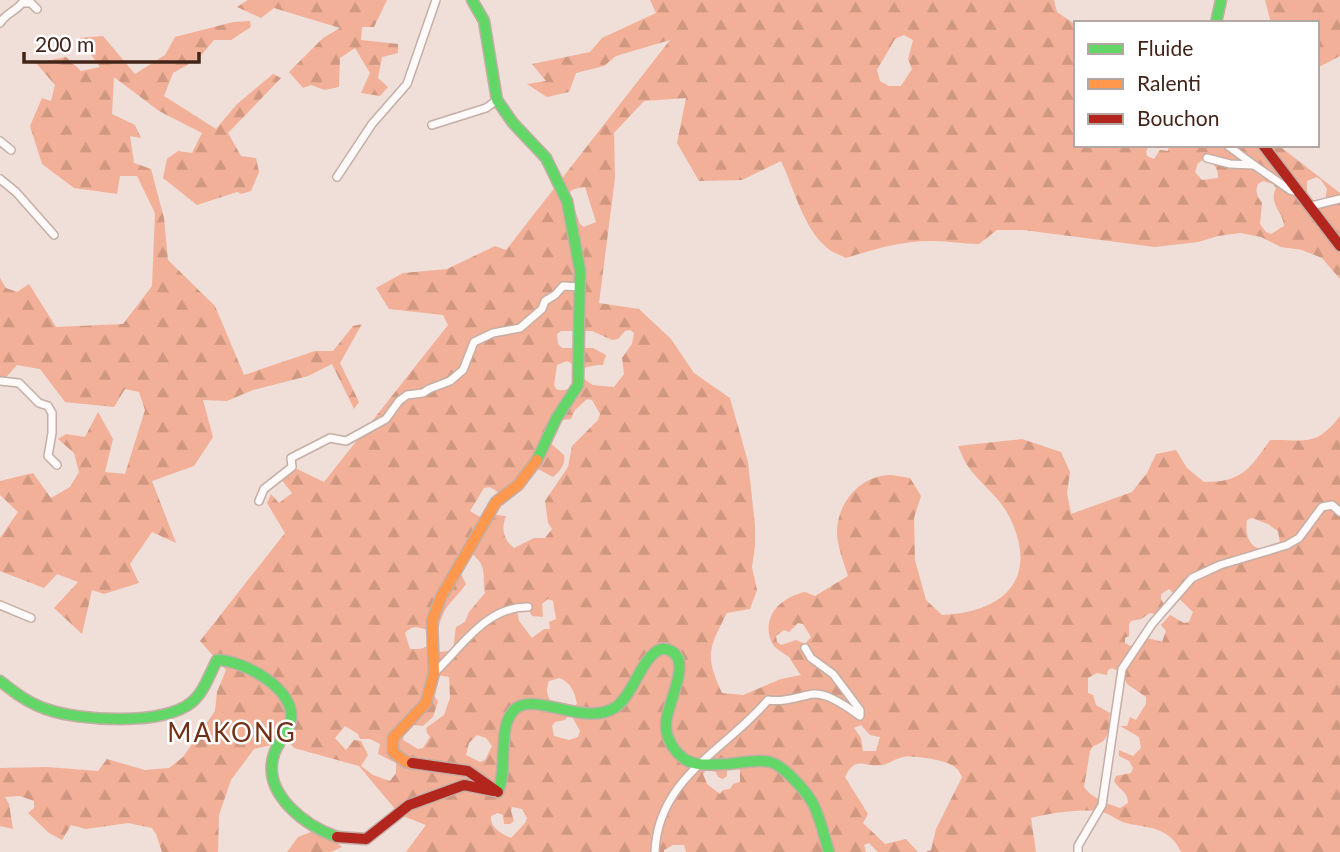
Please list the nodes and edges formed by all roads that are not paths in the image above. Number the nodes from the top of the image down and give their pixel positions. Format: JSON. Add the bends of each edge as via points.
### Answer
{"nodes":[{"id":1,"x":436,"y":0,"type":"edge"},
{"id":2,"x":472,"y":0,"type":"edge"},
{"id":3,"x":1221,"y":0,"type":"edge"},
{"id":4,"x":37,"y":9,"type":"dead end"},
{"id":5,"x":1216,"y":21,"type":"edge"},
{"id":6,"x":0,"y":23,"type":"edge"},
{"id":7,"x":497,"y":100,"type":"junction"},
{"id":8,"x":432,"y":125,"type":"dead end"},
{"id":9,"x":0,"y":141,"type":"edge"},
{"id":10,"x":1230,"y":147,"type":"edge"},
{"id":11,"x":1264,"y":147,"type":"edge"},
{"id":12,"x":11,"y":150,"type":"dead end"},
{"id":13,"x":1207,"y":158,"type":"dead end"},
{"id":14,"x":1254,"y":165,"type":"junction"},
{"id":15,"x":337,"y":177,"type":"dead end"},
{"id":16,"x":0,"y":179,"type":"edge"},
{"id":17,"x":1298,"y":192,"type":"junction"},
{"id":18,"x":1340,"y":199,"type":"edge"},
{"id":19,"x":1311,"y":206,"type":"junction"},
{"id":20,"x":54,"y":234,"type":"dead end"},
{"id":21,"x":1340,"y":246,"type":"edge"},
{"id":22,"x":580,"y":287,"type":"junction"},
{"id":23,"x":0,"y":381,"type":"edge"},
{"id":24,"x":57,"y":465,"type":"dead end"},
{"id":25,"x":259,"y":501,"type":"dead end"},
{"id":26,"x":1340,"y":513,"type":"edge"},
{"id":27,"x":0,"y":605,"type":"edge"},
{"id":28,"x":528,"y":607,"type":"dead end"},
{"id":29,"x":31,"y":618,"type":"dead end"},
{"id":30,"x":805,"y":648,"type":"dead end"},
{"id":31,"x":434,"y":673,"type":"junction"},
{"id":32,"x":0,"y":681,"type":"edge"},
{"id":33,"x":701,"y":765,"type":"junction"},
{"id":34,"x":498,"y":792,"type":"junction"},
{"id":35,"x":655,"y":852,"type":"edge"},
{"id":36,"x":828,"y":852,"type":"edge"},
{"id":37,"x":1078,"y":852,"type":"edge"}],
"edges":[{"from":1,"to":15,"type":"street","via":[[407,84],[372,124]]},
{"from":2,"to":7,"type":"street","via":[[484,21]]},
{"from":3,"to":5,"type":"street"},
{"from":4,"to":6,"type":"street","via":[[22,3]]},
{"from":7,"to":8,"type":"street","via":[[486,108]]},
{"from":7,"to":22,"type":"street","via":[[559,180],[567,201]]},
{"from":9,"to":12,"type":"street"},
{"from":10,"to":14,"type":"street"},
{"from":11,"to":17,"type":"street"},
{"from":13,"to":14,"type":"street"},
{"from":14,"to":17,"type":"street"},
{"from":16,"to":20,"type":"street"},
{"from":17,"to":19,"type":"street"},
{"from":18,"to":19,"type":"street"},
{"from":19,"to":21,"type":"street"},
{"from":22,"to":25,"type":"street","via":[[563,286],[520,328],[474,342],[463,370],[450,381],[399,401],[386,419],[346,441],[330,439],[291,458],[292,467],[264,489]]},
{"from":22,"to":31,"type":"street","via":[[578,385],[536,462],[518,485],[496,502],[441,597],[432,621]]},
{"from":23,"to":24,"type":"street","via":[[19,383],[48,406],[54,421],[48,456]]},
{"from":26,"to":37,"type":"street","via":[[1332,505],[1322,507],[1299,538],[1287,545],[1220,565],[1192,579],[1152,624],[1122,670],[1102,805]]},
{"from":27,"to":29,"type":"street"},
{"from":28,"to":31,"type":"street","via":[[505,610],[488,620]]},
{"from":30,"to":33,"type":"street","via":[[833,674],[860,716],[818,694],[768,701]]},
{"from":31,"to":34,"type":"street","via":[[426,703],[393,738],[393,752],[406,762],[468,771]]},
{"from":32,"to":34,"type":"street","via":[[48,710],[102,719],[172,712],[193,701],[217,660],[253,670],[288,701],[291,712],[272,765],[284,801],[321,831],[342,838],[366,839],[409,805],[464,785]]},
{"from":33,"to":34,"type":"street","via":[[678,754],[665,735],[680,665],[672,651],[660,650],[615,708],[593,715],[536,704],[514,710],[506,724],[505,774]]},
{"from":33,"to":35,"type":"street","via":[[684,778],[666,807]]},
{"from":33,"to":36,"type":"street","via":[[771,762],[788,773],[812,802]]}]}
